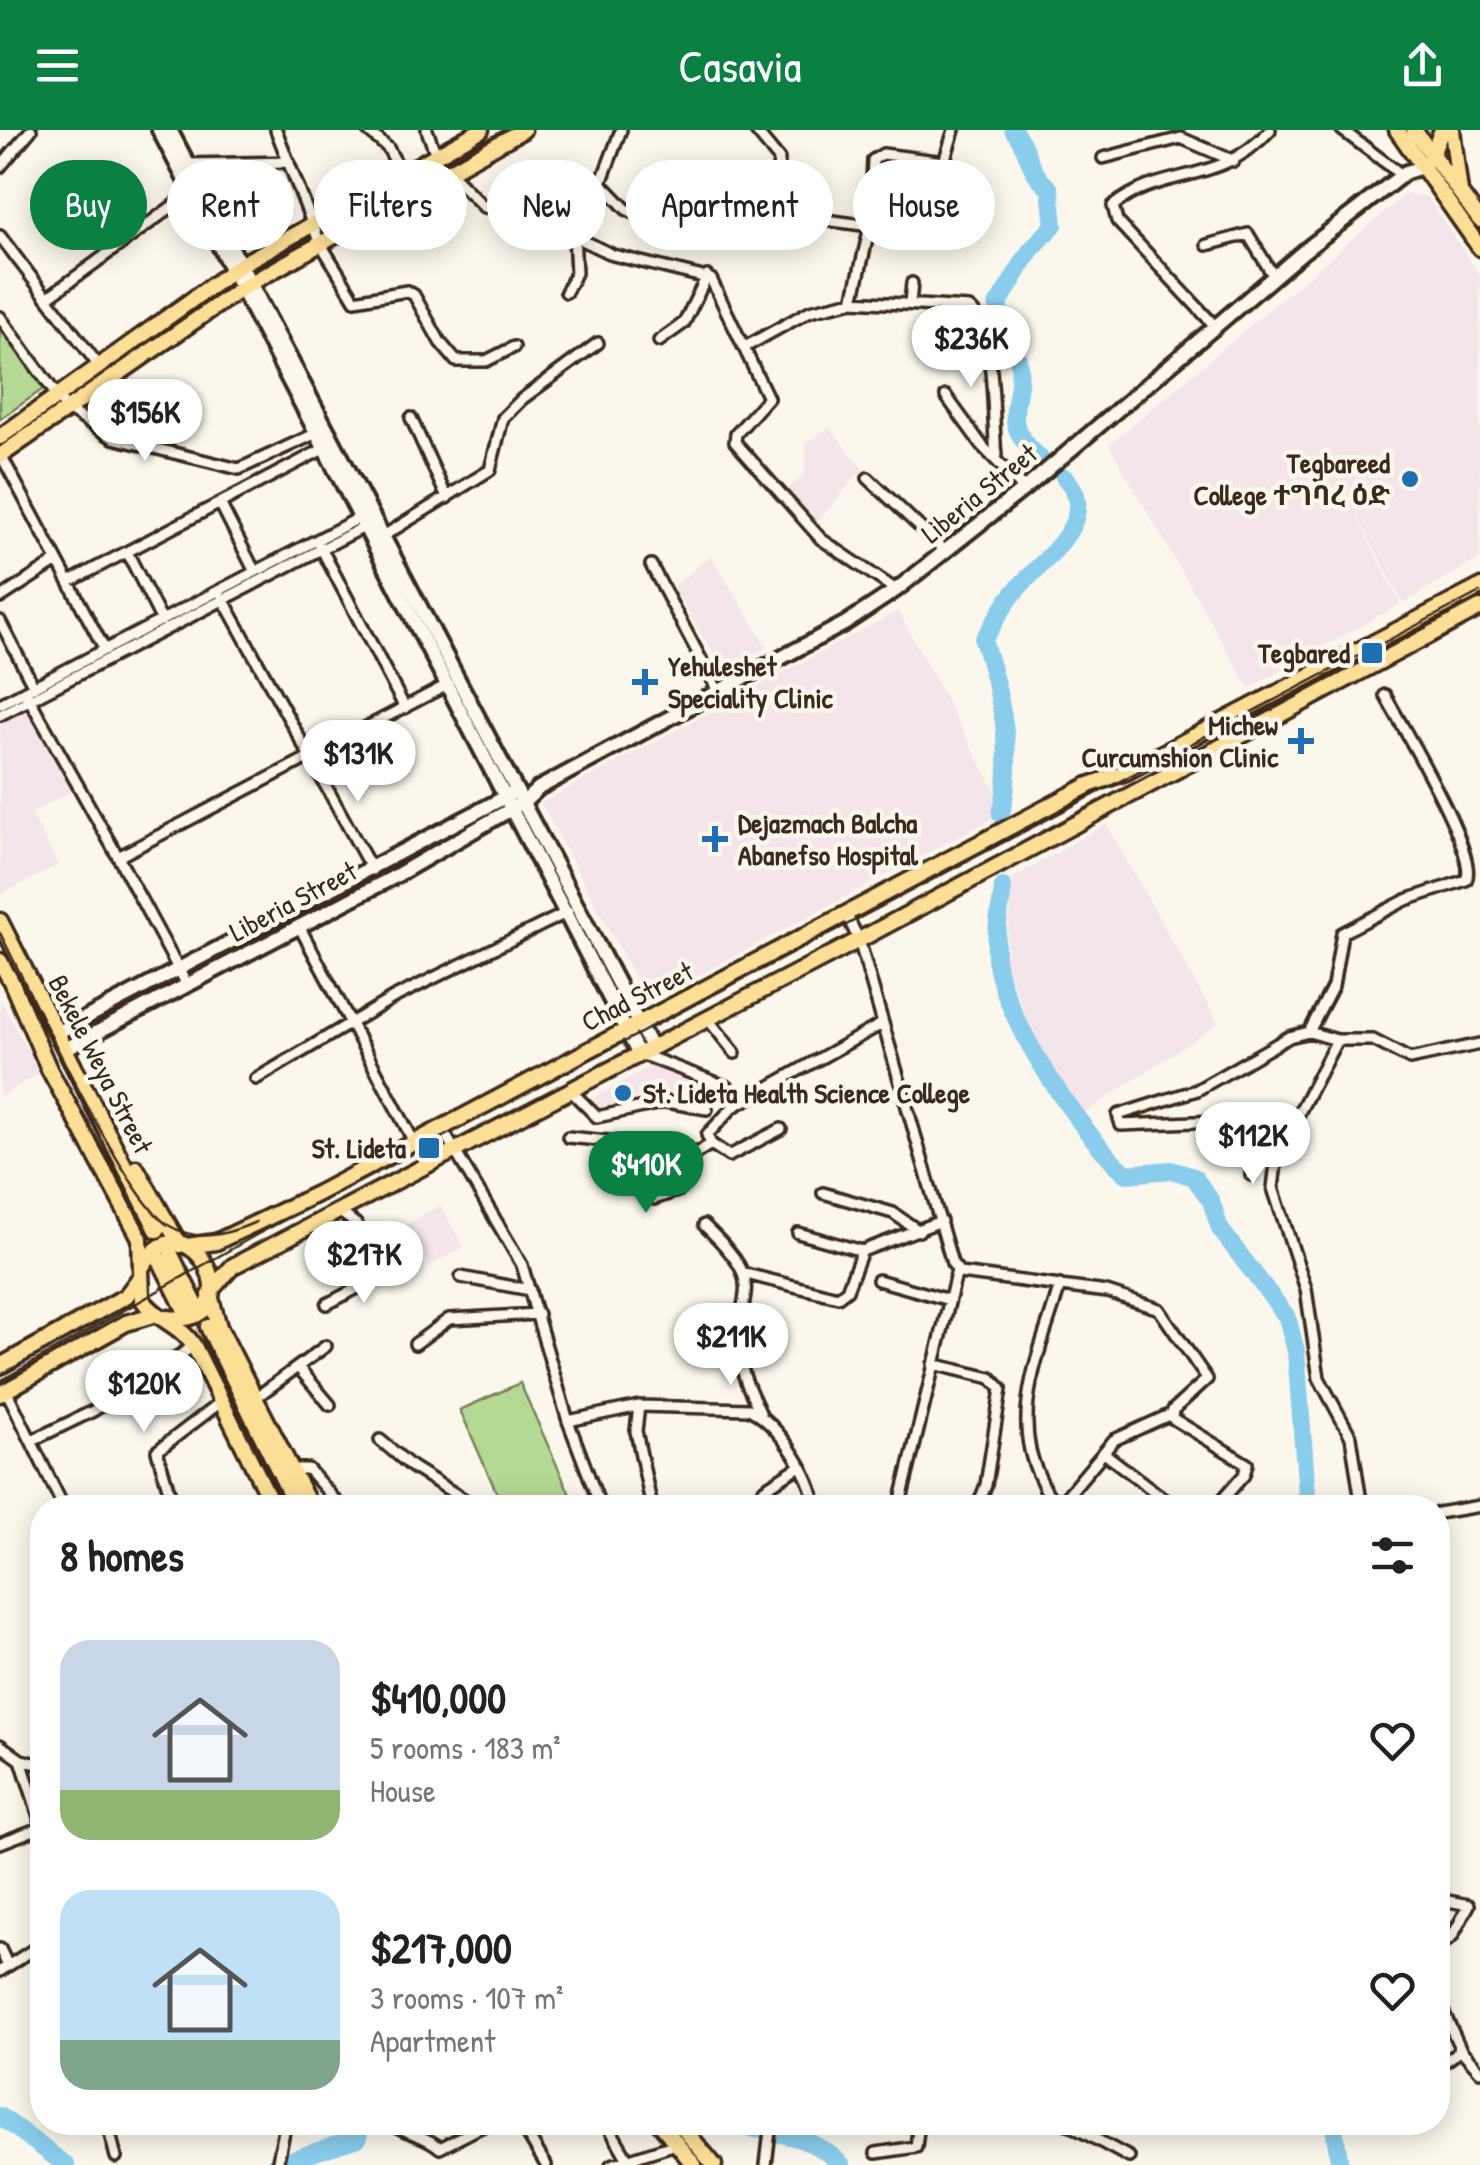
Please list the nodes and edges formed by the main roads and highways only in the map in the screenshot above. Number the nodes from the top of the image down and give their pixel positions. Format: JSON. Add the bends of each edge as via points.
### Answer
{"nodes":[{"id":1,"x":481,"y":130,"type":"edge"},
{"id":2,"x":523,"y":130,"type":"edge"},
{"id":3,"x":1396,"y":130,"type":"edge"},
{"id":4,"x":1414,"y":130,"type":"edge"},
{"id":5,"x":1442,"y":130,"type":"edge"},
{"id":6,"x":1452,"y":130,"type":"edge"},
{"id":7,"x":1425,"y":150,"type":"edge"},
{"id":8,"x":1460,"y":192,"type":"junction"},
{"id":9,"x":1480,"y":220,"type":"edge"},
{"id":10,"x":1480,"y":248,"type":"edge"},
{"id":11,"x":62,"y":402,"type":"junction"},
{"id":12,"x":0,"y":437,"type":"edge"},
{"id":13,"x":0,"y":455,"type":"edge"},
{"id":14,"x":1480,"y":578,"type":"edge"},
{"id":15,"x":1480,"y":587,"type":"edge"},
{"id":16,"x":1480,"y":608,"type":"edge"},
{"id":17,"x":1480,"y":618,"type":"edge"},
{"id":18,"x":1106,"y":778,"type":"junction"},
{"id":19,"x":1082,"y":820,"type":"junction"},
{"id":20,"x":0,"y":921,"type":"edge"},
{"id":21,"x":0,"y":961,"type":"edge"},
{"id":22,"x":10,"y":979,"type":"junction"},
{"id":23,"x":68,"y":1055,"type":"junction"},
{"id":24,"x":174,"y":1251,"type":"junction"},
{"id":25,"x":140,"y":1274,"type":"junction"},
{"id":26,"x":211,"y":1292,"type":"junction"},
{"id":27,"x":191,"y":1308,"type":"tunnel mouth"},
{"id":28,"x":160,"y":1316,"type":"junction"},
{"id":29,"x":199,"y":1335,"type":"junction"},
{"id":30,"x":0,"y":1366,"type":"edge"},
{"id":31,"x":3,"y":1392,"type":"edge"},
{"id":32,"x":268,"y":1495,"type":"edge"},
{"id":33,"x":278,"y":1495,"type":"edge"},
{"id":34,"x":290,"y":1495,"type":"edge"},
{"id":35,"x":304,"y":1495,"type":"edge"},
{"id":36,"x":669,"y":2135,"type":"edge"},
{"id":37,"x":689,"y":2135,"type":"edge"},
{"id":38,"x":694,"y":2165,"type":"edge"},
{"id":39,"x":714,"y":2165,"type":"edge"}],
"edges":[{"from":1,"to":11,"type":"main road","via":[[237,267],[99,366]]},
{"from":2,"to":11,"type":"main road","via":[[319,241]]},
{"from":3,"to":7,"type":"main road"},
{"from":4,"to":7,"type":"main road"},
{"from":5,"to":7,"type":"main road"},
{"from":6,"to":8,"type":"main road"},
{"from":7,"to":8,"type":"main road"},
{"from":7,"to":10,"type":"main road"},
{"from":8,"to":9,"type":"main road"},
{"from":11,"to":12,"type":"main road"},
{"from":11,"to":13,"type":"main road"},
{"from":14,"to":18,"type":"main road","name":"Chad Street"},
{"from":15,"to":18,"type":"main road","name":"Chad Street"},
{"from":16,"to":19,"type":"main road","name":"Chad Street"},
{"from":17,"to":19,"type":"main road","name":"Chad Street","via":[[1132,804]]},
{"from":18,"to":24,"type":"main road","name":"Chad Street","via":[[238,1232]]},
{"from":19,"to":26,"type":"main road","name":"Chad Street","via":[[233,1266]]},
{"from":20,"to":23,"type":"main road","name":"Bekele Weya Street"},
{"from":21,"to":22,"type":"main road","name":"Bekele Weya Street"},
{"from":22,"to":23,"type":"main road","name":"Bekele Weya Street","via":[[152,1232]]},
{"from":22,"to":25,"type":"main road","via":[[49,1069],[140,1238]]},
{"from":23,"to":24,"type":"main road","via":[[108,1114]]},
{"from":24,"to":25,"type":"main road","via":[[153,1252]]},
{"from":24,"to":26,"type":"main road","via":[[207,1262]]},
{"from":24,"to":27,"type":"main road"},
{"from":25,"to":28,"type":"main road","via":[[142,1298]]},
{"from":25,"to":30,"type":"main road","via":[[126,1296]]},
{"from":26,"to":28,"type":"main road","via":[[192,1315]]},
{"from":26,"to":35,"type":"main road","via":[[219,1328]]},
{"from":28,"to":29,"type":"main road"},
{"from":28,"to":31,"type":"main road","via":[[126,1323]]},
{"from":29,"to":32,"type":"main road"},
{"from":29,"to":33,"type":"main road"},
{"from":29,"to":34,"type":"main road"},
{"from":36,"to":38,"type":"main road"},
{"from":37,"to":39,"type":"main road"}]}
